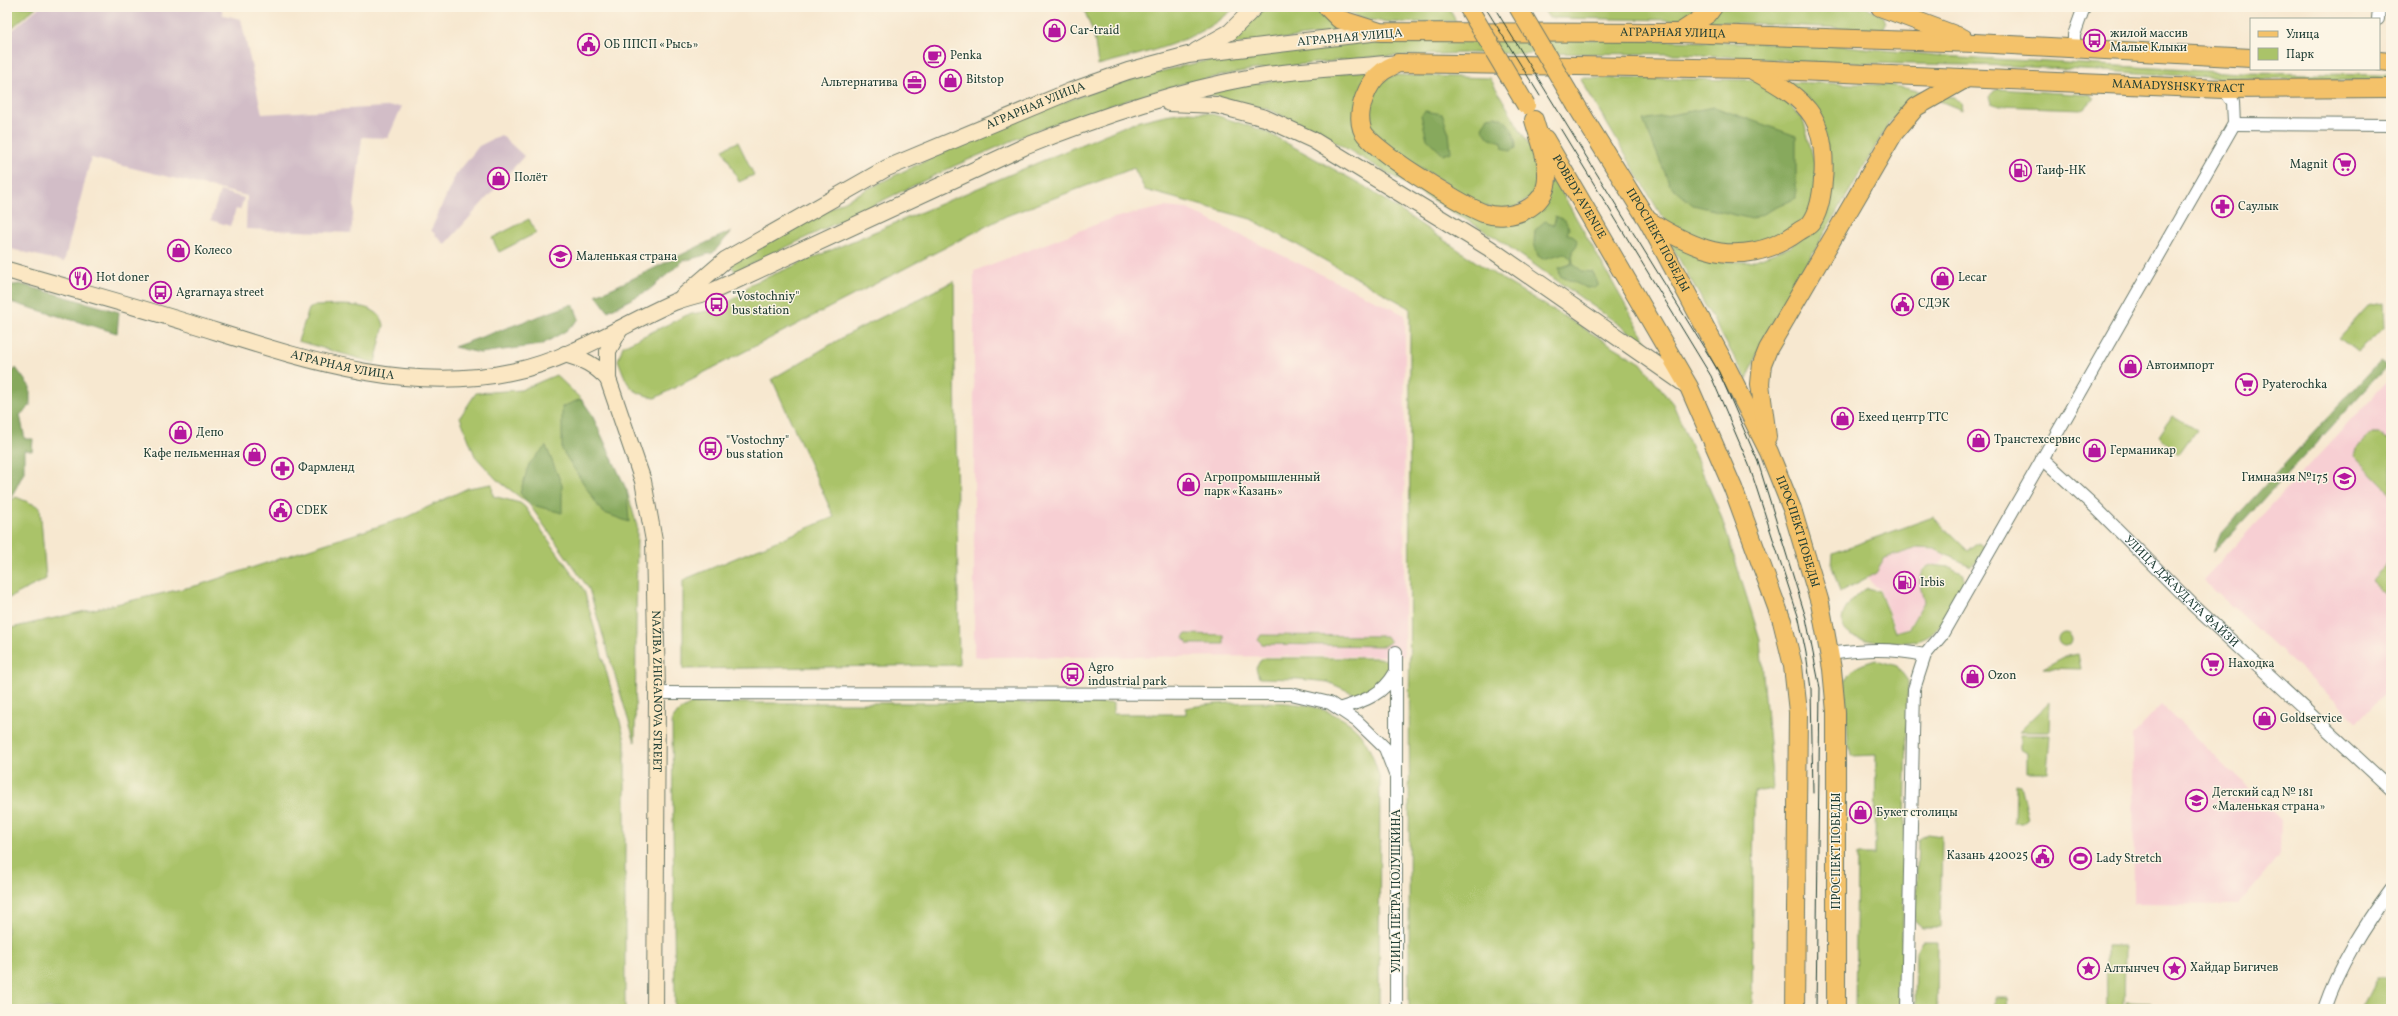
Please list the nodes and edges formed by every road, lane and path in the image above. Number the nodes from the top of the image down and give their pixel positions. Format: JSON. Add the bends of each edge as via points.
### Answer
{"nodes":[{"id":1,"x":1255,"y":7,"type":"edge"},
{"id":2,"x":1327,"y":7,"type":"edge"},
{"id":3,"x":1468,"y":7,"type":"edge"},
{"id":4,"x":1518,"y":7,"type":"edge"},
{"id":5,"x":1713,"y":7,"type":"edge"},
{"id":6,"x":1880,"y":7,"type":"edge"},
{"id":7,"x":2084,"y":7,"type":"edge"},
{"id":8,"x":2379,"y":7,"type":"edge"},
{"id":9,"x":2378,"y":18,"type":"edge"},
{"id":10,"x":1380,"y":32,"type":"junction"},
{"id":11,"x":1679,"y":33,"type":"junction"},
{"id":12,"x":1975,"y":43,"type":"junction"},
{"id":13,"x":2074,"y":49,"type":"junction"},
{"id":14,"x":1188,"y":55,"type":"junction"},
{"id":15,"x":2250,"y":58,"type":"edge"},
{"id":16,"x":2380,"y":61,"type":"edge"},
{"id":17,"x":1398,"y":62,"type":"junction"},
{"id":18,"x":2391,"y":62,"type":"edge"},
{"id":19,"x":1751,"y":69,"type":"junction"},
{"id":20,"x":1965,"y":78,"type":"junction"},
{"id":21,"x":2391,"y":88,"type":"edge"},
{"id":22,"x":2223,"y":89,"type":"junction"},
{"id":23,"x":1150,"y":103,"type":"junction"},
{"id":24,"x":1530,"y":113,"type":"junction"},
{"id":25,"x":2234,"y":124,"type":"junction"},
{"id":26,"x":2391,"y":125,"type":"edge"},
{"id":27,"x":1648,"y":221,"type":"junction"},
{"id":28,"x":725,"y":260,"type":"junction"},
{"id":29,"x":7,"y":270,"type":"edge"},
{"id":30,"x":737,"y":280,"type":"junction"},
{"id":31,"x":676,"y":302,"type":"junction"},
{"id":32,"x":620,"y":329,"type":"junction"},
{"id":33,"x":565,"y":354,"type":"junction"},
{"id":34,"x":608,"y":380,"type":"junction"},
{"id":35,"x":1690,"y":387,"type":"junction"},
{"id":36,"x":1769,"y":452,"type":"junction"},
{"id":37,"x":2042,"y":458,"type":"junction"},
{"id":38,"x":1396,"y":652,"type":"dead end"},
{"id":39,"x":1829,"y":654,"type":"junction"},
{"id":40,"x":1926,"y":655,"type":"junction"},
{"id":41,"x":1395,"y":673,"type":"junction"},
{"id":42,"x":656,"y":693,"type":"junction"},
{"id":43,"x":1339,"y":709,"type":"junction"},
{"id":44,"x":1394,"y":774,"type":"junction"},
{"id":45,"x":2391,"y":789,"type":"edge"},
{"id":46,"x":2391,"y":889,"type":"edge"},
{"id":47,"x":655,"y":1009,"type":"edge"},
{"id":48,"x":1396,"y":1009,"type":"edge"},
{"id":49,"x":1795,"y":1009,"type":"edge"},
{"id":50,"x":1836,"y":1009,"type":"edge"},
{"id":51,"x":1907,"y":1009,"type":"edge"},
{"id":52,"x":2324,"y":1009,"type":"edge"}],
"edges":[{"from":1,"to":14,"type":"street","via":[[1230,32]]},
{"from":2,"to":10,"type":"main road","via":[[1339,19]]},
{"from":3,"to":24,"type":"main road","name":"POBEDY AVENUE","bridge":true},
{"from":4,"to":27,"type":"main road","name":"ПРОСПЕКТ ПОБЕДЫ","bridge":true},
{"from":5,"to":11,"type":"main road","via":[[1708,14]]},
{"from":6,"to":12,"type":"main road"},
{"from":7,"to":13,"type":"street","via":[[2074,35]]},
{"from":8,"to":9,"type":"street"},
{"from":10,"to":11,"type":"main road","name":"АГРАРНАЯ УЛИЦА"},
{"from":10,"to":14,"type":"street","name":"АГРАРНАЯ УЛИЦА"},
{"from":11,"to":12,"type":"main road","name":"АГРАРНАЯ УЛИЦА"},
{"from":12,"to":13,"type":"main road","name":"АГРАРНАЯ УЛИЦА"},
{"from":13,"to":15,"type":"main road"},
{"from":14,"to":28,"type":"street","name":"АГРАРНАЯ УЛИЦА","via":[[1128,71],[1070,91],[922,152],[887,168]]},
{"from":16,"to":18,"type":"main road"},
{"from":17,"to":19,"type":"main road","name":"АГРАРНАЯ УЛИЦА"},
{"from":17,"to":23,"type":"street","name":"АГРАРНАЯ УЛИЦА","via":[[1248,78]]},
{"from":17,"to":24,"type":"main road","via":[[1381,72],[1367,93],[1360,118],[1365,137],[1386,155],[1484,213],[1496,216],[1519,213],[1542,197],[1548,177]]},
{"from":19,"to":20,"type":"main road","name":"АГРАРНАЯ УЛИЦА"},
{"from":19,"to":27,"type":"main road","via":[[1792,93],[1813,118],[1822,146],[1824,170],[1822,194],[1810,224],[1769,249],[1749,253],[1708,250],[1677,238]]},
{"from":20,"to":22,"type":"main road","name":"MAMADYSHSKY TRACT"},
{"from":20,"to":36,"type":"main road","via":[[1916,107],[1894,133],[1768,350],[1762,364],[1760,384]]},
{"from":21,"to":22,"type":"main road","name":"MAMADYSHSKY TRACT"},
{"from":22,"to":25,"type":"street","via":[[2233,102]]},
{"from":23,"to":30,"type":"street","name":"АГРАРНАЯ УЛИЦА","via":[[1071,128],[1024,147]]},
{"from":23,"to":35,"type":"street","via":[[1191,102],[1216,105],[1264,118],[1313,140],[1488,248]]},
{"from":24,"to":35,"type":"main road","name":"POBEDY AVENUE"},
{"from":25,"to":26,"type":"street"},
{"from":25,"to":37,"type":"street"},
{"from":27,"to":36,"type":"main road","name":"ПРОСПЕКТ ПОБЕДЫ"},
{"from":28,"to":30,"type":"street","via":[[725,277],[730,282]]},
{"from":28,"to":31,"type":"street","name":"АГРАРНАЯ УЛИЦА"},
{"from":29,"to":33,"type":"street","name":"АГРАРНАЯ УЛИЦА","via":[[304,358],[396,378],[479,378],[517,371]]},
{"from":30,"to":31,"type":"street","name":"АГРАРНАЯ УЛИЦА","via":[[714,291]]},
{"from":31,"to":32,"type":"street","name":"АГРАРНАЯ УЛИЦА"},
{"from":32,"to":33,"type":"street","name":"АГРАРНАЯ УЛИЦА"},
{"from":32,"to":34,"type":"street","name":"NAZIBA ZHIGANOVA STREET","via":[[608,352]]},
{"from":33,"to":34,"type":"street","name":"NAZIBA ZHIGANOVA STREET","via":[[589,362]]},
{"from":34,"to":42,"type":"street","name":"NAZIBA ZHIGANOVA STREET","via":[[624,421],[651,514],[654,541]]},
{"from":35,"to":49,"type":"main road","via":[[1733,488],[1782,621],[1793,666],[1798,712]]},
{"from":36,"to":39,"type":"main road","name":"ПРОСПЕКТ ПОБЕДЫ","via":[[1792,509],[1820,603]]},
{"from":37,"to":40,"type":"street","via":[[1941,636]]},
{"from":37,"to":45,"type":"street","name":"УЛИЦА ДЖАУДАТА ФАЙЗИ","via":[[2194,606]]},
{"from":38,"to":41,"type":"street"},
{"from":39,"to":40,"type":"street","via":[[1898,649]]},
{"from":39,"to":50,"type":"main road","name":"ПРОСПЕКТ ПОБЕДЫ","via":[[1836,712]]},
{"from":40,"to":51,"type":"street","via":[[1914,689]]},
{"from":41,"to":43,"type":"street","via":[[1388,686],[1374,696]]},
{"from":41,"to":44,"type":"street"},
{"from":42,"to":43,"type":"street","via":[[1291,694],[1330,703]]},
{"from":42,"to":47,"type":"street","name":"NAZIBA ZHIGANOVA STREET"},
{"from":43,"to":44,"type":"street","via":[[1357,721],[1385,748]]},
{"from":44,"to":48,"type":"street","name":"УЛИЦА ПЕТРА ПОЛУШКИНА","via":[[1397,801]]},
{"from":46,"to":52,"type":"street","via":[[2371,916],[2343,963]]}]}
